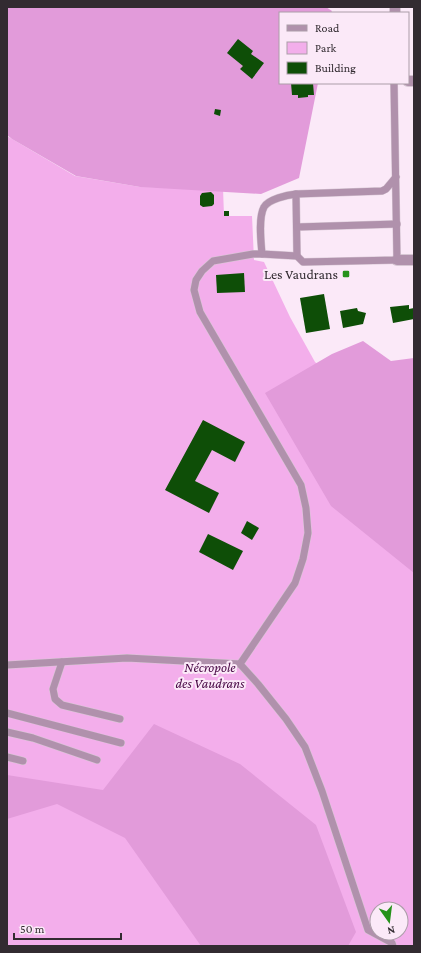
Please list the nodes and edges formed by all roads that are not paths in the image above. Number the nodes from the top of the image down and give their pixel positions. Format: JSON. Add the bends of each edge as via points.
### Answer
{"nodes":[{"id":1,"x":394,"y":84,"type":"edge"},
{"id":2,"x":396,"y":177,"type":"junction"},
{"id":3,"x":296,"y":194,"type":"junction"},
{"id":4,"x":397,"y":224,"type":"junction"},
{"id":5,"x":297,"y":228,"type":"junction"},
{"id":6,"x":262,"y":254,"type":"junction"},
{"id":7,"x":297,"y":256,"type":"junction"},
{"id":8,"x":397,"y":260,"type":"junction"},
{"id":9,"x":414,"y":260,"type":"edge"},
{"id":10,"x":62,"y":662,"type":"junction"},
{"id":11,"x":240,"y":664,"type":"junction"},
{"id":12,"x":7,"y":665,"type":"edge"},
{"id":13,"x":7,"y":713,"type":"edge"},
{"id":14,"x":120,"y":719,"type":"dead end"},
{"id":15,"x":7,"y":732,"type":"edge"},
{"id":16,"x":121,"y":743,"type":"dead end"},
{"id":17,"x":7,"y":756,"type":"edge"},
{"id":18,"x":97,"y":760,"type":"dead end"},
{"id":19,"x":23,"y":761,"type":"dead end"},
{"id":20,"x":393,"y":946,"type":"edge"}],
"edges":[{"from":1,"to":2,"type":"lane"},
{"from":2,"to":3,"type":"lane","via":[[382,191]]},
{"from":2,"to":4,"type":"lane"},
{"from":3,"to":5,"type":"lane"},
{"from":3,"to":6,"type":"lane","via":[[273,200],[264,207],[260,220]]},
{"from":4,"to":5,"type":"lane"},
{"from":4,"to":8,"type":"lane"},
{"from":5,"to":7,"type":"lane"},
{"from":6,"to":7,"type":"lane"},
{"from":6,"to":11,"type":"lane","via":[[213,261],[196,280],[194,290],[200,312],[300,485],[306,508],[308,533],[304,559],[296,582]]},
{"from":7,"to":8,"type":"lane","via":[[303,262]]},
{"from":8,"to":9,"type":"street"},
{"from":10,"to":11,"type":"lane","via":[[127,658]]},
{"from":10,"to":12,"type":"lane"},
{"from":10,"to":14,"type":"lane","via":[[54,689],[58,702]]},
{"from":11,"to":20,"type":"lane","via":[[286,719],[305,747],[368,930]]},
{"from":13,"to":16,"type":"lane"},
{"from":15,"to":18,"type":"lane"},
{"from":17,"to":19,"type":"lane"}]}
